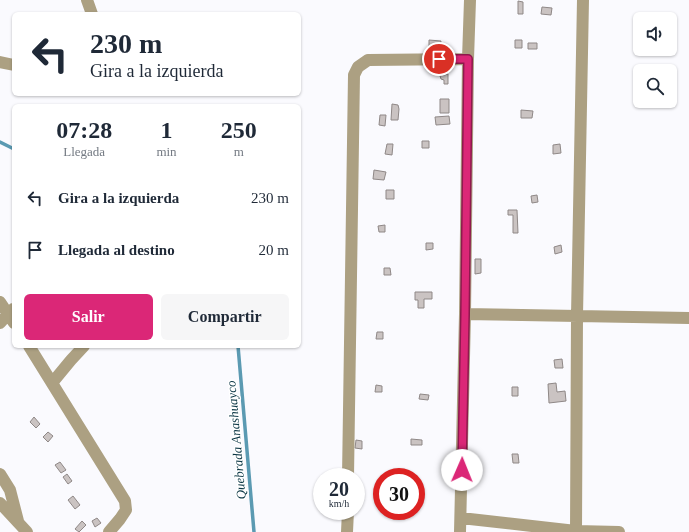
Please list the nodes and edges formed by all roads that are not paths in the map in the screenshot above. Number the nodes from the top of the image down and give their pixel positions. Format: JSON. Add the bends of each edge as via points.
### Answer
{"nodes":[{"id":1,"x":87,"y":0,"type":"edge"},
{"id":2,"x":470,"y":0,"type":"edge"},
{"id":3,"x":582,"y":0,"type":"edge"},
{"id":4,"x":91,"y":12,"type":"edge"},
{"id":5,"x":468,"y":59,"type":"junction"},
{"id":6,"x":0,"y":62,"type":"edge"},
{"id":7,"x":12,"y":65,"type":"edge"},
{"id":8,"x":0,"y":302,"type":"edge"},
{"id":9,"x":465,"y":314,"type":"junction"},
{"id":10,"x":576,"y":316,"type":"junction"},
{"id":11,"x":9,"y":317,"type":"edge"},
{"id":12,"x":689,"y":318,"type":"edge"},
{"id":13,"x":29,"y":348,"type":"edge"},
{"id":14,"x":82,"y":348,"type":"edge"},
{"id":15,"x":52,"y":383,"type":"junction"},
{"id":16,"x":348,"y":468,"type":"edge"},
{"id":17,"x":0,"y":474,"type":"edge"},
{"id":18,"x":0,"y":503,"type":"edge"},
{"id":19,"x":460,"y":518,"type":"junction"},
{"id":20,"x":348,"y":520,"type":"edge"},
{"id":21,"x":18,"y":522,"type":"junction"},
{"id":22,"x":576,"y":531,"type":"edge"},
{"id":23,"x":27,"y":532,"type":"edge"},
{"id":24,"x":109,"y":532,"type":"edge"},
{"id":25,"x":348,"y":532,"type":"edge"},
{"id":26,"x":460,"y":532,"type":"edge"},
{"id":27,"x":619,"y":532,"type":"edge"}],
"edges":[{"from":1,"to":4,"type":"street"},
{"from":2,"to":5,"type":"street"},
{"from":3,"to":10,"type":"street"},
{"from":5,"to":9,"type":"street"},
{"from":5,"to":16,"type":"street","via":[[368,60],[358,67],[354,75]]},
{"from":6,"to":7,"type":"street"},
{"from":8,"to":11,"type":"street"},
{"from":9,"to":10,"type":"street"},
{"from":9,"to":19,"type":"street"},
{"from":10,"to":12,"type":"street"},
{"from":10,"to":22,"type":"street"},
{"from":13,"to":15,"type":"street"},
{"from":14,"to":15,"type":"street"},
{"from":15,"to":24,"type":"street","via":[[126,501],[126,510]]},
{"from":17,"to":21,"type":"street","via":[[10,490]]},
{"from":18,"to":21,"type":"street"},
{"from":19,"to":22,"type":"street"},
{"from":19,"to":26,"type":"street"},
{"from":20,"to":25,"type":"street"},
{"from":21,"to":23,"type":"street"},
{"from":22,"to":27,"type":"street"}]}
